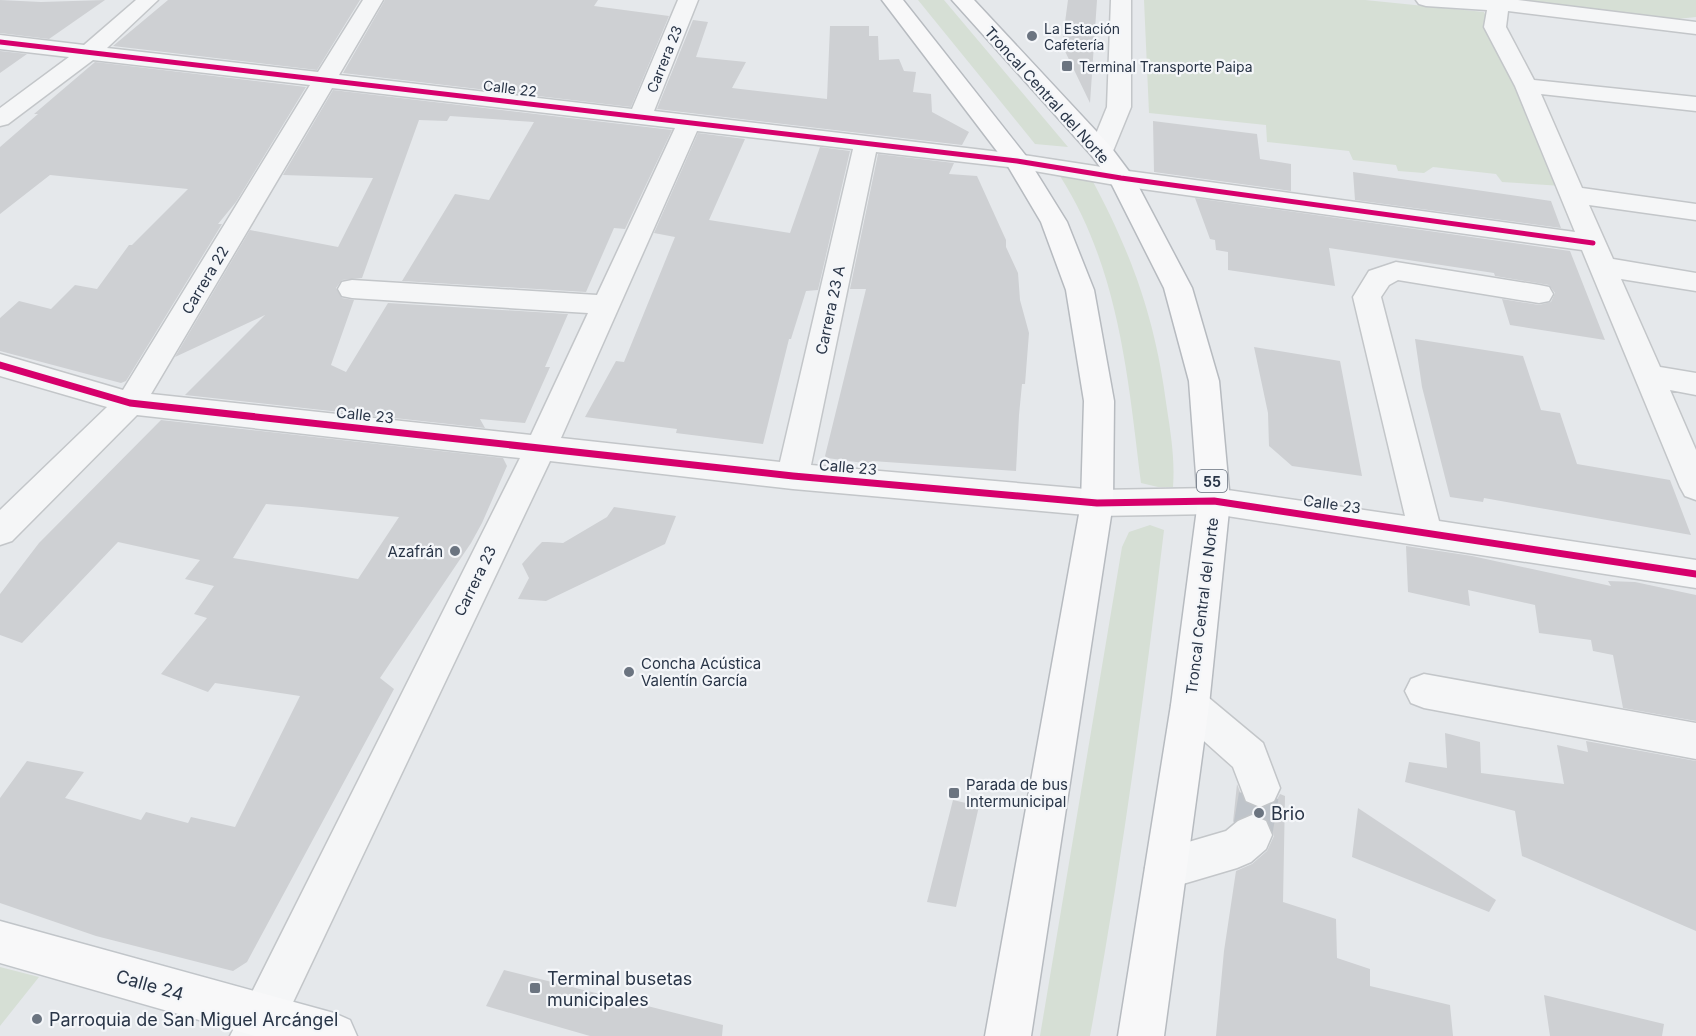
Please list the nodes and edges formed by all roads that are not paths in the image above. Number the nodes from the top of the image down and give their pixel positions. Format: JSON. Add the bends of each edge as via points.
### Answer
{"nodes":[{"id":1,"x":148,"y":0,"type":"edge"},
{"id":2,"x":373,"y":0,"type":"edge"},
{"id":3,"x":688,"y":0,"type":"edge"},
{"id":4,"x":892,"y":0,"type":"edge"},
{"id":5,"x":962,"y":0,"type":"edge"},
{"id":6,"x":1121,"y":0,"type":"edge"},
{"id":7,"x":1426,"y":0,"type":"edge"},
{"id":8,"x":1494,"y":1,"type":"edge"},
{"id":9,"x":1696,"y":28,"type":"edge"},
{"id":10,"x":0,"y":42,"type":"edge"},
{"id":11,"x":88,"y":53,"type":"junction"},
{"id":12,"x":325,"y":80,"type":"junction"},
{"id":13,"x":1526,"y":86,"type":"junction"},
{"id":14,"x":1696,"y":104,"type":"edge"},
{"id":15,"x":640,"y":117,"type":"junction"},
{"id":16,"x":0,"y":119,"type":"edge"},
{"id":17,"x":689,"y":123,"type":"junction"},
{"id":18,"x":866,"y":144,"type":"junction"},
{"id":19,"x":1101,"y":151,"type":"junction"},
{"id":20,"x":1017,"y":161,"type":"junction"},
{"id":21,"x":1120,"y":178,"type":"junction"},
{"id":22,"x":1570,"y":194,"type":"junction"},
{"id":23,"x":1696,"y":212,"type":"edge"},
{"id":24,"x":1599,"y":255,"type":"junction"},
{"id":25,"x":1696,"y":282,"type":"edge"},
{"id":26,"x":352,"y":289,"type":"dead end"},
{"id":27,"x":1539,"y":294,"type":"dead end"},
{"id":28,"x":606,"y":305,"type":"junction"},
{"id":29,"x":0,"y":364,"type":"edge"},
{"id":30,"x":1649,"y":376,"type":"junction"},
{"id":31,"x":1696,"y":384,"type":"edge"},
{"id":32,"x":130,"y":403,"type":"junction"},
{"id":33,"x":541,"y":447,"type":"junction"},
{"id":34,"x":793,"y":476,"type":"junction"},
{"id":35,"x":1696,"y":488,"type":"edge"},
{"id":36,"x":1214,"y":501,"type":"junction"},
{"id":37,"x":1097,"y":503,"type":"junction"},
{"id":38,"x":0,"y":531,"type":"edge"},
{"id":39,"x":1425,"y":531,"type":"junction"},
{"id":40,"x":1696,"y":574,"type":"edge"},
{"id":41,"x":1424,"y":691,"type":"dead end"},
{"id":42,"x":1190,"y":705,"type":"junction"},
{"id":43,"x":1696,"y":741,"type":"edge"},
{"id":44,"x":1260,"y":788,"type":"tunnel mouth"},
{"id":45,"x":1252,"y":836,"type":"dead end"},
{"id":46,"x":1166,"y":868,"type":"junction"},
{"id":47,"x":0,"y":942,"type":"edge"},
{"id":48,"x":258,"y":1026,"type":"edge"},
{"id":49,"x":334,"y":1036,"type":"edge"},
{"id":50,"x":1008,"y":1036,"type":"edge"},
{"id":51,"x":1141,"y":1036,"type":"edge"}],
"edges":[{"from":1,"to":11,"type":"street"},
{"from":2,"to":12,"type":"street","name":"Carrera 22"},
{"from":3,"to":15,"type":"street","name":"Carrera 23"},
{"from":4,"to":20,"type":"main road"},
{"from":5,"to":19,"type":"main road","name":"Troncal Central del Norte","number":"55"},
{"from":6,"to":19,"type":"street","via":[[1119,107]]},
{"from":7,"to":8,"type":"street","via":[[1465,4]]},
{"from":8,"to":9,"type":"street"},
{"from":8,"to":13,"type":"street","via":[[1495,27]]},
{"from":10,"to":11,"type":"street","name":"Calle 22"},
{"from":11,"to":12,"type":"street","name":"Calle 22"},
{"from":11,"to":16,"type":"street"},
{"from":12,"to":15,"type":"street","name":"Calle 22"},
{"from":12,"to":32,"type":"street","name":"Carrera 22"},
{"from":13,"to":14,"type":"street"},
{"from":13,"to":22,"type":"street"},
{"from":15,"to":17,"type":"street","name":"Calle 22"},
{"from":17,"to":18,"type":"street","name":"Calle 22"},
{"from":17,"to":28,"type":"street","name":"Carrera 23"},
{"from":18,"to":20,"type":"street","name":"Calle 22"},
{"from":18,"to":34,"type":"street","name":"Carrera 23 A"},
{"from":19,"to":21,"type":"main road","name":"Troncal Central del Norte","number":"55"},
{"from":20,"to":21,"type":"street","name":"Calle 22"},
{"from":20,"to":37,"type":"main road","via":[[1054,222],[1080,290],[1099,401]]},
{"from":21,"to":24,"type":"street","name":"Calle 22"},
{"from":21,"to":36,"type":"main road","name":"Troncal Central del Norte","number":"55","via":[[1178,288],[1204,381]]},
{"from":22,"to":23,"type":"street"},
{"from":22,"to":24,"type":"street"},
{"from":24,"to":25,"type":"street","name":"Calle 22"},
{"from":24,"to":30,"type":"street"},
{"from":26,"to":28,"type":"street"},
{"from":27,"to":39,"type":"street","via":[[1395,272],[1380,278],[1367,297]]},
{"from":28,"to":33,"type":"street","name":"Carrera 23"},
{"from":29,"to":32,"type":"street","name":"Calle 23"},
{"from":30,"to":31,"type":"street"},
{"from":30,"to":35,"type":"street"},
{"from":32,"to":33,"type":"street","name":"Calle 23"},
{"from":32,"to":38,"type":"street","name":"Carrera 22"},
{"from":33,"to":34,"type":"street","name":"Calle 23"},
{"from":33,"to":48,"type":"street","name":"Carrera 23"},
{"from":34,"to":37,"type":"street","name":"Calle 23"},
{"from":36,"to":37,"type":"street","name":"Calle 23"},
{"from":36,"to":39,"type":"street","name":"Calle 23"},
{"from":36,"to":42,"type":"main road","name":"Troncal Central del Norte","number":"55"},
{"from":37,"to":50,"type":"main road"},
{"from":39,"to":40,"type":"street","name":"Calle 23"},
{"from":41,"to":43,"type":"street"},
{"from":42,"to":44,"type":"street","via":[[1249,756]]},
{"from":42,"to":46,"type":"main road","name":"Troncal Central del Norte","number":"55"},
{"from":45,"to":46,"type":"street","via":[[1237,848]]},
{"from":46,"to":51,"type":"main road","name":"Troncal Central del Norte","number":"55"},
{"from":47,"to":48,"type":"main road","name":"Calle 24"},
{"from":48,"to":49,"type":"main road","name":"Calle 24"}]}
